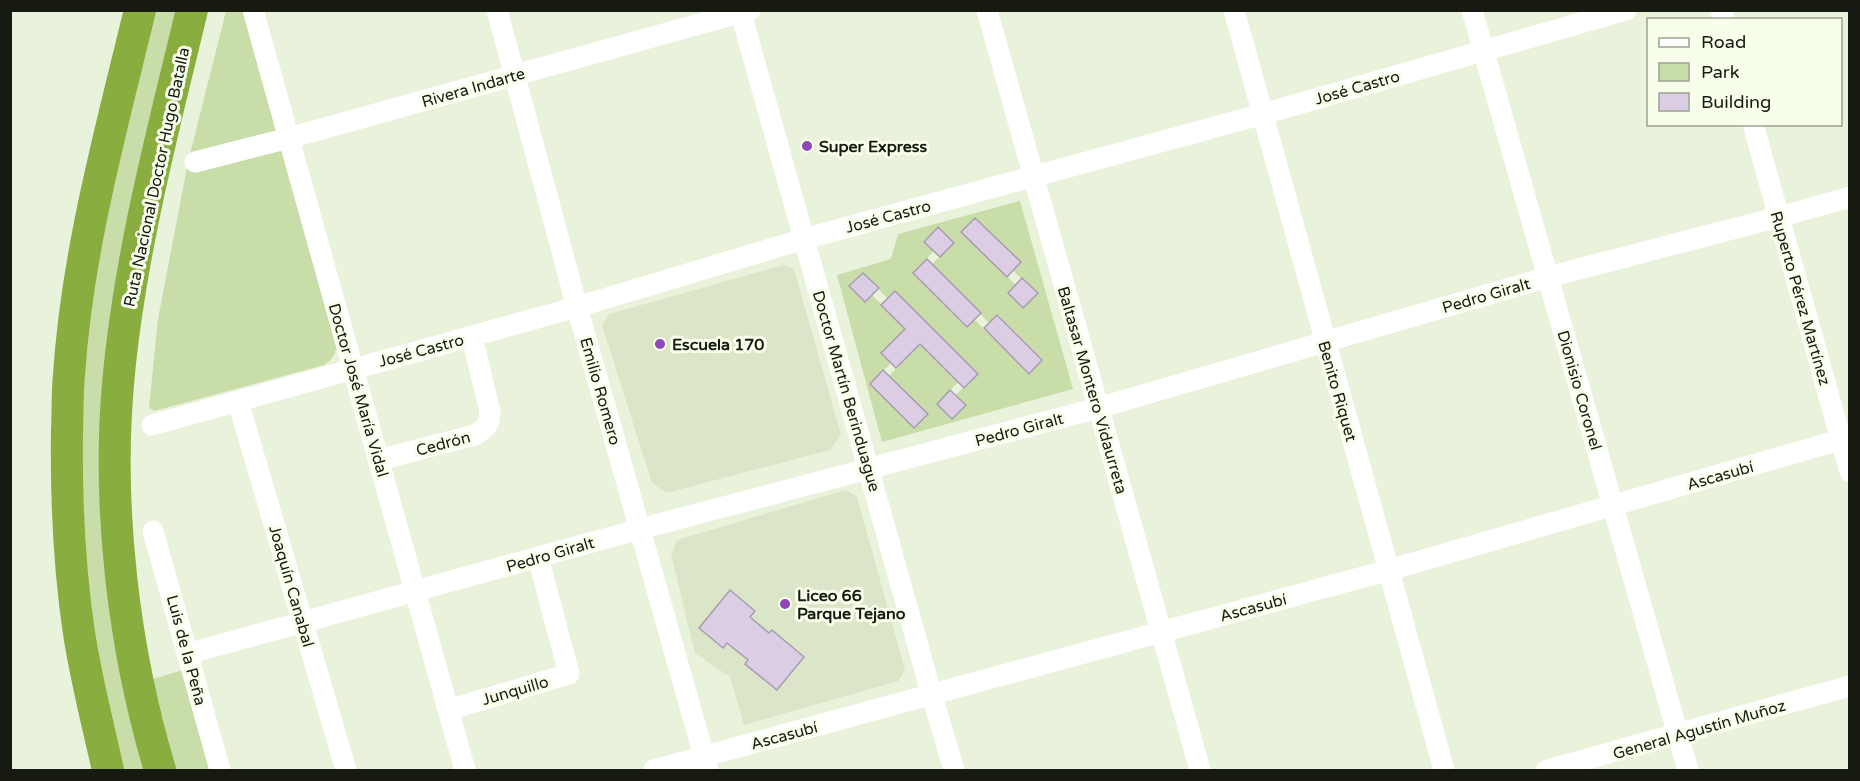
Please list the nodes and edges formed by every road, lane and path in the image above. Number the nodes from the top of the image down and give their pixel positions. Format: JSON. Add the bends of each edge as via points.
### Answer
{"nodes":[{"id":1,"x":140,"y":10,"type":"edge"},
{"id":2,"x":192,"y":10,"type":"edge"},
{"id":3,"x":253,"y":10,"type":"edge"},
{"id":4,"x":497,"y":10,"type":"edge"},
{"id":5,"x":987,"y":10,"type":"edge"},
{"id":6,"x":1234,"y":10,"type":"edge"},
{"id":7,"x":1472,"y":10,"type":"edge"},
{"id":8,"x":1626,"y":10,"type":"edge"},
{"id":9,"x":744,"y":11,"type":"edge"},
{"id":10,"x":1484,"y":50,"type":"junction"},
{"id":11,"x":515,"y":76,"type":"junction"},
{"id":12,"x":1263,"y":114,"type":"junction"},
{"id":13,"x":1754,"y":126,"type":"edge"},
{"id":14,"x":289,"y":138,"type":"junction"},
{"id":15,"x":195,"y":162,"type":"dead end"},
{"id":16,"x":1033,"y":176,"type":"junction"},
{"id":17,"x":1850,"y":197,"type":"edge"},
{"id":18,"x":1779,"y":217,"type":"junction"},
{"id":19,"x":804,"y":239,"type":"junction"},
{"id":20,"x":1548,"y":277,"type":"junction"},
{"id":21,"x":577,"y":307,"type":"junction"},
{"id":22,"x":472,"y":337,"type":"junction"},
{"id":23,"x":1324,"y":343,"type":"junction"},
{"id":24,"x":353,"y":368,"type":"junction"},
{"id":25,"x":238,"y":401,"type":"junction"},
{"id":26,"x":1098,"y":408,"type":"junction"},
{"id":27,"x":152,"y":425,"type":"dead end"},
{"id":28,"x":1845,"y":438,"type":"edge"},
{"id":29,"x":378,"y":460,"type":"junction"},
{"id":30,"x":868,"y":469,"type":"junction"},
{"id":31,"x":1850,"y":472,"type":"edge"},
{"id":32,"x":1612,"y":506,"type":"junction"},
{"id":33,"x":640,"y":529,"type":"junction"},
{"id":34,"x":153,"y":531,"type":"dead end"},
{"id":35,"x":538,"y":557,"type":"junction"},
{"id":36,"x":1389,"y":570,"type":"junction"},
{"id":37,"x":415,"y":592,"type":"junction"},
{"id":38,"x":303,"y":624,"type":"junction"},
{"id":39,"x":1161,"y":633,"type":"junction"},
{"id":40,"x":187,"y":654,"type":"junction"},
{"id":41,"x":1850,"y":686,"type":"edge"},
{"id":42,"x":932,"y":696,"type":"junction"},
{"id":43,"x":448,"y":710,"type":"junction"},
{"id":44,"x":1678,"y":735,"type":"junction"},
{"id":45,"x":706,"y":764,"type":"edge"},
{"id":46,"x":108,"y":771,"type":"edge"},
{"id":47,"x":160,"y":771,"type":"edge"},
{"id":48,"x":220,"y":771,"type":"edge"},
{"id":49,"x":346,"y":771,"type":"edge"},
{"id":50,"x":465,"y":771,"type":"edge"},
{"id":51,"x":654,"y":771,"type":"edge"},
{"id":52,"x":954,"y":771,"type":"edge"},
{"id":53,"x":1200,"y":771,"type":"edge"},
{"id":54,"x":1444,"y":771,"type":"edge"},
{"id":55,"x":1547,"y":771,"type":"edge"},
{"id":56,"x":1688,"y":771,"type":"edge"}],
"edges":[{"from":1,"to":46,"type":"highway","via":[[89,234],[69,375],[67,495],[73,589]]},
{"from":2,"to":47,"type":"highway","name":"Ruta Nacional Doctor Hugo Batalla","via":[[139,239],[118,386],[116,489],[129,640]]},
{"from":3,"to":14,"type":"street","name":"Doctor José María Vidal"},
{"from":4,"to":11,"type":"street","name":"Emilio Romero"},
{"from":5,"to":16,"type":"street","name":"Baltasar Montero Vidaurreta"},
{"from":6,"to":12,"type":"street","name":"Benito Riquet"},
{"from":7,"to":10,"type":"street","name":"Dionisio Coronel"},
{"from":8,"to":10,"type":"street","name":"José Castro"},
{"from":9,"to":11,"type":"street","name":"Rivera Indarte"},
{"from":9,"to":19,"type":"street","name":"Doctor Martín Berinduague"},
{"from":10,"to":12,"type":"street","name":"José Castro"},
{"from":10,"to":20,"type":"street","name":"Dionisio Coronel"},
{"from":11,"to":14,"type":"street","name":"Rivera Indarte"},
{"from":11,"to":21,"type":"street","name":"Emilio Romero"},
{"from":12,"to":16,"type":"street","name":"José Castro"},
{"from":12,"to":23,"type":"street","name":"Benito Riquet"},
{"from":13,"to":18,"type":"street","name":"Ruperto Pérez Martínez"},
{"from":14,"to":15,"type":"street","name":"Rivera Indarte"},
{"from":14,"to":24,"type":"street","name":"Doctor José María Vidal"},
{"from":16,"to":19,"type":"street","name":"José Castro"},
{"from":16,"to":26,"type":"street","name":"Baltasar Montero Vidaurreta"},
{"from":17,"to":18,"type":"street","name":"Pedro Giralt"},
{"from":18,"to":20,"type":"street","name":"Pedro Giralt"},
{"from":18,"to":28,"type":"street","name":"Ruperto Pérez Martínez"},
{"from":19,"to":21,"type":"street","name":"José Castro"},
{"from":19,"to":30,"type":"street","name":"Doctor Martín Berinduague"},
{"from":20,"to":23,"type":"street","name":"Pedro Giralt"},
{"from":20,"to":32,"type":"street","name":"Dionisio Coronel"},
{"from":21,"to":22,"type":"street","name":"José Castro"},
{"from":21,"to":33,"type":"street","name":"Emilio Romero"},
{"from":22,"to":24,"type":"street","name":"José Castro"},
{"from":22,"to":29,"type":"street","name":"Cedrón","via":[[489,405],[485,428],[475,435]]},
{"from":23,"to":26,"type":"street","name":"Pedro Giralt"},
{"from":23,"to":36,"type":"street","name":"Benito Riquet"},
{"from":24,"to":25,"type":"street","name":"José Castro"},
{"from":24,"to":29,"type":"street","name":"Doctor José María Vidal"},
{"from":25,"to":27,"type":"street","name":"José Castro"},
{"from":25,"to":38,"type":"street","name":"Joaquín Canabal"},
{"from":26,"to":30,"type":"street","name":"Pedro Giralt"},
{"from":26,"to":39,"type":"street","name":"Baltasar Montero Vidaurreta"},
{"from":28,"to":31,"type":"street","name":"Ruperto Pérez Martínez"},
{"from":28,"to":32,"type":"street","name":"Ascasubí"},
{"from":29,"to":37,"type":"street","name":"Doctor José María Vidal"},
{"from":30,"to":33,"type":"street","name":"Pedro Giralt"},
{"from":30,"to":42,"type":"street","name":"Doctor Martín Berinduague"},
{"from":32,"to":36,"type":"street","name":"Ascasubí"},
{"from":32,"to":44,"type":"street","name":"Dionisio Coronel"},
{"from":33,"to":35,"type":"street","name":"Pedro Giralt"},
{"from":33,"to":45,"type":"street","name":"Emilio Romero"},
{"from":34,"to":40,"type":"street","name":"Luis de la Peña"},
{"from":35,"to":37,"type":"street","name":"Pedro Giralt"},
{"from":35,"to":43,"type":"street","name":"Junquillo","via":[[569,674]]},
{"from":36,"to":39,"type":"street","name":"Ascasubí"},
{"from":36,"to":54,"type":"street","name":"Benito Riquet"},
{"from":37,"to":38,"type":"street","name":"Pedro Giralt"},
{"from":37,"to":43,"type":"street","name":"Doctor José María Vidal"},
{"from":38,"to":40,"type":"street","name":"Pedro Giralt"},
{"from":38,"to":49,"type":"street","name":"Joaquín Canabal"},
{"from":39,"to":42,"type":"street","name":"Ascasubí"},
{"from":39,"to":53,"type":"street","name":"Baltasar Montero Vidaurreta"},
{"from":40,"to":48,"type":"street","name":"Luis de la Peña"},
{"from":41,"to":44,"type":"street","name":"General Agustín Muñoz"},
{"from":42,"to":45,"type":"street","name":"Ascasubí"},
{"from":42,"to":52,"type":"street","name":"Doctor Martín Berinduague"},
{"from":43,"to":50,"type":"street","name":"Doctor José María Vidal"},
{"from":44,"to":55,"type":"street","name":"General Agustín Muñoz"},
{"from":44,"to":56,"type":"street","name":"Dionisio Coronel"},
{"from":45,"to":51,"type":"street","name":"Ascasubí"}]}
